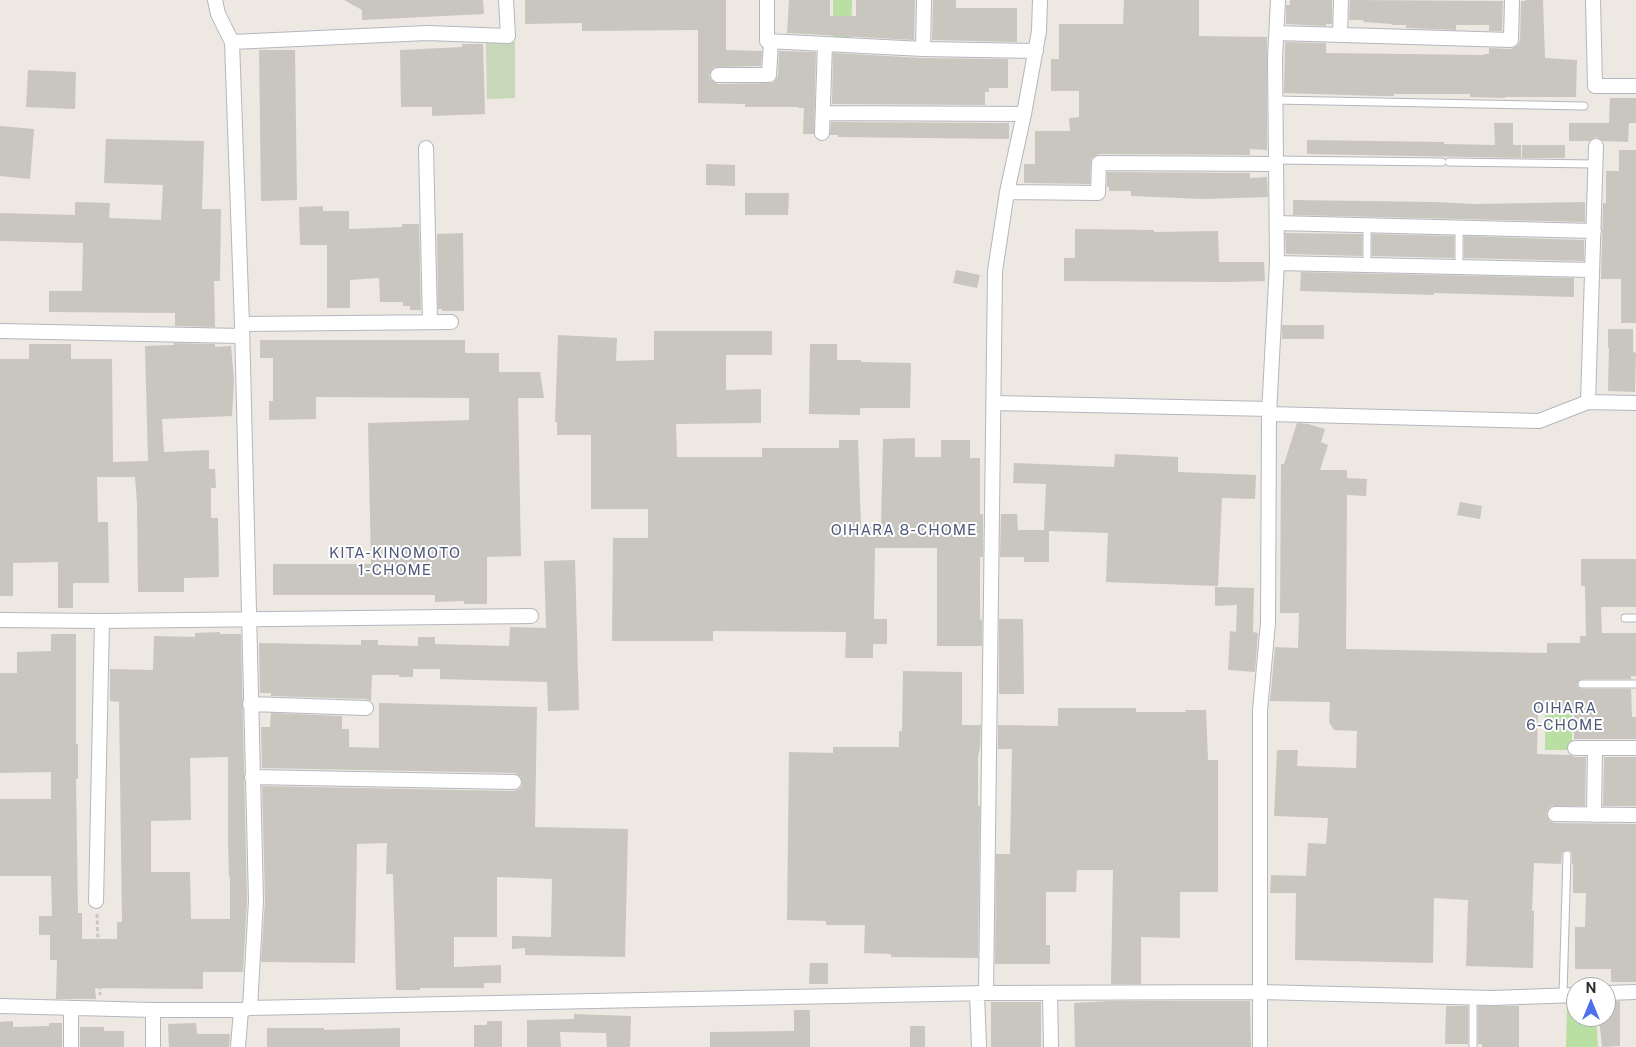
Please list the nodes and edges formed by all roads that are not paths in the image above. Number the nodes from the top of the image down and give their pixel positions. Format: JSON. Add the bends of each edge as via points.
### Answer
{"nodes":[{"id":1,"x":215,"y":0,"type":"edge"},
{"id":2,"x":506,"y":0,"type":"edge"},
{"id":3,"x":767,"y":0,"type":"edge"},
{"id":4,"x":924,"y":0,"type":"edge"},
{"id":5,"x":1040,"y":0,"type":"edge"},
{"id":6,"x":1278,"y":0,"type":"edge"},
{"id":7,"x":1341,"y":0,"type":"edge"},
{"id":8,"x":1512,"y":0,"type":"edge"},
{"id":9,"x":1593,"y":0,"type":"edge"},
{"id":10,"x":1277,"y":33,"type":"junction"},
{"id":11,"x":1340,"y":35,"type":"junction"},
{"id":12,"x":232,"y":42,"type":"junction"},
{"id":13,"x":771,"y":42,"type":"junction"},
{"id":14,"x":825,"y":44,"type":"junction"},
{"id":15,"x":923,"y":50,"type":"junction"},
{"id":16,"x":1036,"y":51,"type":"junction"},
{"id":17,"x":718,"y":74,"type":"dead end"},
{"id":18,"x":1636,"y":86,"type":"edge"},
{"id":19,"x":1275,"y":100,"type":"junction"},
{"id":20,"x":1584,"y":106,"type":"dead end"},
{"id":21,"x":823,"y":113,"type":"junction"},
{"id":22,"x":1024,"y":114,"type":"junction"},
{"id":23,"x":822,"y":133,"type":"dead end"},
{"id":24,"x":1596,"y":146,"type":"dead end"},
{"id":25,"x":426,"y":148,"type":"dead end"},
{"id":26,"x":1276,"y":162,"type":"junction"},
{"id":27,"x":1596,"y":164,"type":"junction"},
{"id":28,"x":1007,"y":192,"type":"junction"},
{"id":29,"x":1276,"y":223,"type":"junction"},
{"id":30,"x":1367,"y":225,"type":"junction"},
{"id":31,"x":1459,"y":228,"type":"junction"},
{"id":32,"x":1594,"y":231,"type":"junction"},
{"id":33,"x":1277,"y":263,"type":"junction"},
{"id":34,"x":1367,"y":265,"type":"junction"},
{"id":35,"x":1458,"y":267,"type":"junction"},
{"id":36,"x":1592,"y":270,"type":"junction"},
{"id":37,"x":430,"y":322,"type":"junction"},
{"id":38,"x":451,"y":322,"type":"dead end"},
{"id":39,"x":242,"y":330,"type":"junction"},
{"id":40,"x":0,"y":331,"type":"edge"},
{"id":41,"x":1588,"y":402,"type":"junction"},
{"id":42,"x":994,"y":403,"type":"junction"},
{"id":43,"x":1636,"y":403,"type":"edge"},
{"id":44,"x":1270,"y":412,"type":"junction"},
{"id":45,"x":531,"y":616,"type":"dead end"},
{"id":46,"x":1625,"y":618,"type":"dead end"},
{"id":47,"x":1636,"y":618,"type":"edge"},
{"id":48,"x":248,"y":619,"type":"junction"},
{"id":49,"x":0,"y":620,"type":"edge"},
{"id":50,"x":102,"y":621,"type":"junction"},
{"id":51,"x":1582,"y":684,"type":"dead end"},
{"id":52,"x":1636,"y":684,"type":"edge"},
{"id":53,"x":250,"y":704,"type":"junction"},
{"id":54,"x":366,"y":708,"type":"dead end"},
{"id":55,"x":1574,"y":748,"type":"dead end"},
{"id":56,"x":1595,"y":748,"type":"junction"},
{"id":57,"x":1636,"y":748,"type":"edge"},
{"id":58,"x":252,"y":777,"type":"junction"},
{"id":59,"x":514,"y":782,"type":"dead end"},
{"id":60,"x":1555,"y":814,"type":"dead end"},
{"id":61,"x":1594,"y":815,"type":"junction"},
{"id":62,"x":1636,"y":815,"type":"edge"},
{"id":63,"x":1567,"y":855,"type":"dead end"},
{"id":64,"x":96,"y":901,"type":"road end"},
{"id":65,"x":1570,"y":977,"type":"edge"},
{"id":66,"x":1260,"y":992,"type":"junction"},
{"id":67,"x":1636,"y":992,"type":"edge"},
{"id":68,"x":982,"y":993,"type":"junction"},
{"id":69,"x":1050,"y":993,"type":"junction"},
{"id":70,"x":1616,"y":993,"type":"edge"},
{"id":71,"x":1566,"y":995,"type":"edge"},
{"id":72,"x":1473,"y":998,"type":"junction"},
{"id":73,"x":0,"y":1006,"type":"edge"},
{"id":74,"x":70,"y":1008,"type":"junction"},
{"id":75,"x":245,"y":1009,"type":"junction"},
{"id":76,"x":153,"y":1010,"type":"junction"},
{"id":77,"x":71,"y":1047,"type":"edge"},
{"id":78,"x":153,"y":1047,"type":"edge"},
{"id":79,"x":238,"y":1047,"type":"edge"},
{"id":80,"x":979,"y":1047,"type":"edge"},
{"id":81,"x":1051,"y":1047,"type":"edge"},
{"id":82,"x":1260,"y":1047,"type":"edge"},
{"id":83,"x":1473,"y":1047,"type":"edge"}],
"edges":[{"from":1,"to":12,"type":"street"},
{"from":2,"to":12,"type":"street","via":[[508,36],[427,33]]},
{"from":3,"to":13,"type":"street","via":[[767,41]]},
{"from":4,"to":15,"type":"street"},
{"from":5,"to":16,"type":"street"},
{"from":6,"to":10,"type":"street"},
{"from":7,"to":11,"type":"street"},
{"from":8,"to":11,"type":"street","via":[[1511,40]]},
{"from":9,"to":18,"type":"street","via":[[1596,86]]},
{"from":10,"to":11,"type":"street"},
{"from":10,"to":19,"type":"street"},
{"from":12,"to":39,"type":"street"},
{"from":13,"to":14,"type":"street"},
{"from":13,"to":17,"type":"street","via":[[769,74]]},
{"from":14,"to":15,"type":"street"},
{"from":14,"to":21,"type":"street"},
{"from":15,"to":16,"type":"street"},
{"from":16,"to":22,"type":"street"},
{"from":19,"to":20,"type":"lane"},
{"from":19,"to":26,"type":"street"},
{"from":21,"to":22,"type":"street"},
{"from":21,"to":23,"type":"street"},
{"from":22,"to":28,"type":"street"},
{"from":24,"to":27,"type":"street"},
{"from":25,"to":37,"type":"street"},
{"from":26,"to":27,"type":"lane"},
{"from":26,"to":28,"type":"street","via":[[1098,163],[1098,193]]},
{"from":26,"to":29,"type":"street"},
{"from":27,"to":32,"type":"street"},
{"from":28,"to":42,"type":"street","via":[[995,271]]},
{"from":29,"to":30,"type":"street"},
{"from":29,"to":33,"type":"street"},
{"from":30,"to":31,"type":"street"},
{"from":30,"to":34,"type":"lane"},
{"from":31,"to":32,"type":"street"},
{"from":31,"to":35,"type":"lane"},
{"from":32,"to":36,"type":"street"},
{"from":33,"to":34,"type":"street"},
{"from":33,"to":44,"type":"street"},
{"from":34,"to":35,"type":"street"},
{"from":35,"to":36,"type":"street"},
{"from":36,"to":41,"type":"street"},
{"from":37,"to":38,"type":"street"},
{"from":37,"to":39,"type":"street"},
{"from":39,"to":40,"type":"street"},
{"from":39,"to":48,"type":"street"},
{"from":41,"to":43,"type":"street"},
{"from":41,"to":44,"type":"street","via":[[1539,421]]},
{"from":42,"to":44,"type":"street"},
{"from":42,"to":68,"type":"street"},
{"from":44,"to":66,"type":"street","via":[[1268,623],[1260,710]]},
{"from":45,"to":48,"type":"street"},
{"from":46,"to":47,"type":"lane"},
{"from":48,"to":50,"type":"street"},
{"from":48,"to":53,"type":"street"},
{"from":49,"to":50,"type":"street"},
{"from":50,"to":64,"type":"street"},
{"from":51,"to":52,"type":"lane"},
{"from":53,"to":54,"type":"street"},
{"from":53,"to":58,"type":"street"},
{"from":55,"to":56,"type":"street"},
{"from":56,"to":57,"type":"street"},
{"from":56,"to":61,"type":"street"},
{"from":58,"to":59,"type":"street"},
{"from":58,"to":75,"type":"street","via":[[256,900]]},
{"from":60,"to":61,"type":"street"},
{"from":61,"to":62,"type":"street"},
{"from":63,"to":65,"type":"lane"},
{"from":66,"to":69,"type":"street"},
{"from":66,"to":72,"type":"street"},
{"from":66,"to":82,"type":"street"},
{"from":67,"to":70,"type":"street"},
{"from":68,"to":69,"type":"street"},
{"from":68,"to":75,"type":"street"},
{"from":68,"to":80,"type":"street"},
{"from":69,"to":81,"type":"street"},
{"from":71,"to":72,"type":"street"},
{"from":72,"to":83,"type":"lane"},
{"from":73,"to":74,"type":"street"},
{"from":74,"to":76,"type":"street"},
{"from":74,"to":77,"type":"street"},
{"from":75,"to":76,"type":"street"},
{"from":75,"to":79,"type":"street"},
{"from":76,"to":78,"type":"street"}]}
